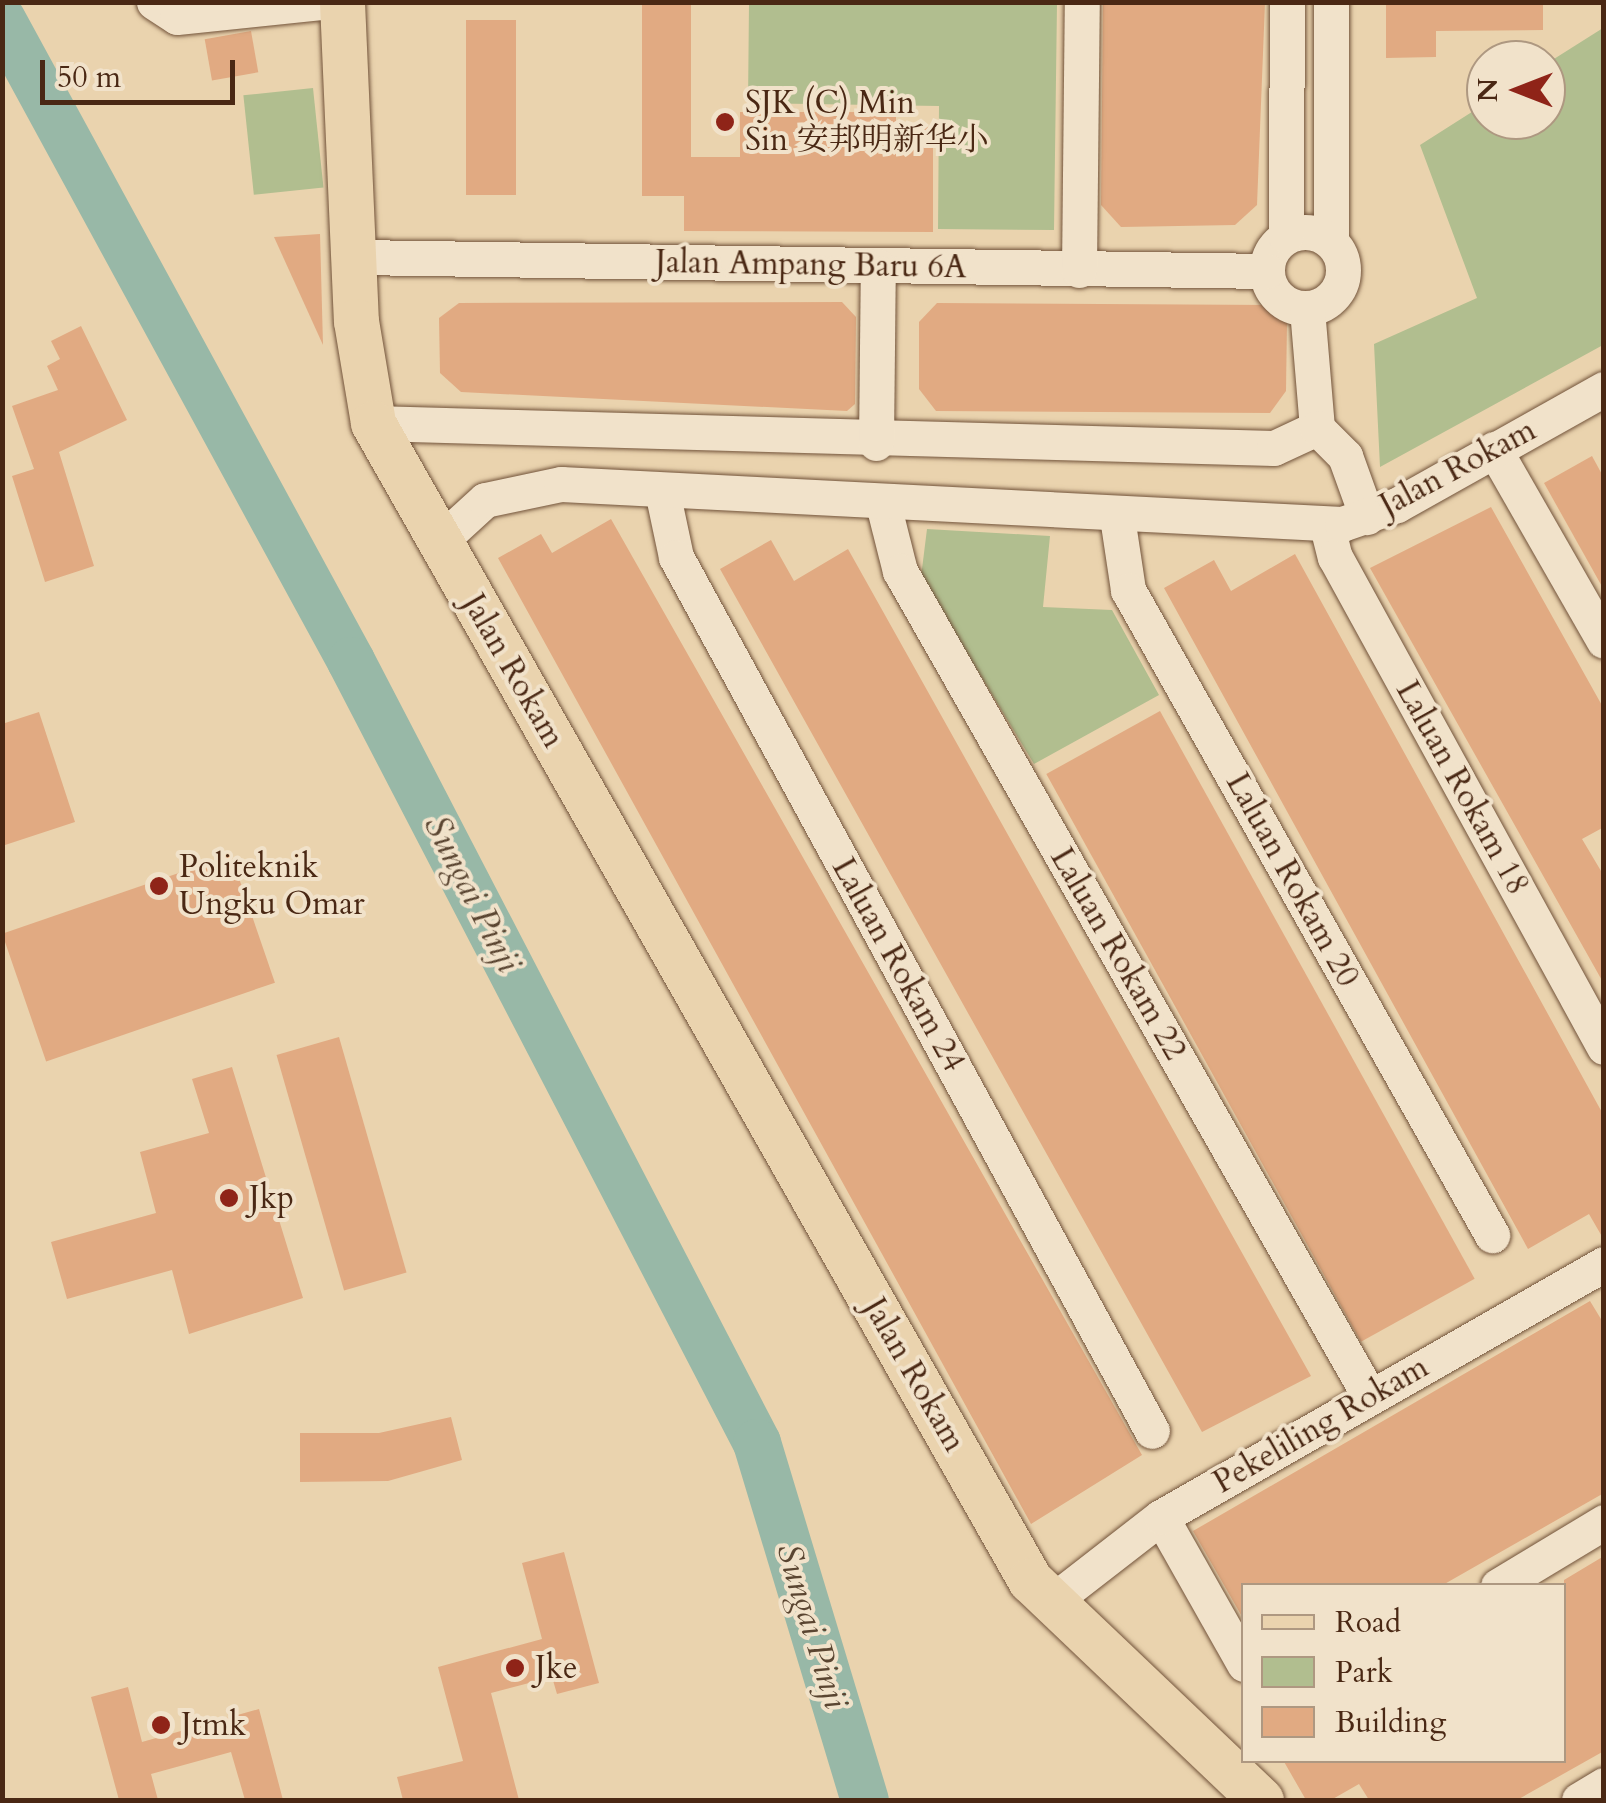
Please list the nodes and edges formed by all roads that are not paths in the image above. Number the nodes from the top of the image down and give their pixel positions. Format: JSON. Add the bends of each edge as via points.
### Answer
{"nodes":[{"id":1,"x":154,"y":2,"type":"edge"},
{"id":2,"x":323,"y":2,"type":"edge"},
{"id":3,"x":342,"y":2,"type":"edge"},
{"id":4,"x":1082,"y":2,"type":"edge"},
{"id":5,"x":1287,"y":2,"type":"edge"},
{"id":6,"x":1330,"y":2,"type":"edge"},
{"id":7,"x":1286,"y":236,"type":"junction"},
{"id":8,"x":1331,"y":242,"type":"junction"},
{"id":9,"x":356,"y":257,"type":"junction"},
{"id":10,"x":878,"y":266,"type":"junction"},
{"id":11,"x":1079,"y":270,"type":"junction"},
{"id":12,"x":1267,"y":270,"type":"junction"},
{"id":13,"x":1308,"y":308,"type":"junction"},
{"id":14,"x":1604,"y":389,"type":"edge"},
{"id":15,"x":373,"y":423,"type":"junction"},
{"id":16,"x":1317,"y":428,"type":"junction"},
{"id":17,"x":876,"y":443,"type":"junction"},
{"id":18,"x":1494,"y":449,"type":"junction"},
{"id":19,"x":662,"y":491,"type":"junction"},
{"id":20,"x":882,"y":504,"type":"junction"},
{"id":21,"x":1118,"y":517,"type":"junction"},
{"id":22,"x":1367,"y":517,"type":"junction"},
{"id":23,"x":1327,"y":526,"type":"junction"},
{"id":24,"x":440,"y":542,"type":"junction"},
{"id":25,"x":1604,"y":641,"type":"edge"},
{"id":26,"x":1604,"y":1048,"type":"edge"},
{"id":27,"x":1492,"y":1235,"type":"dead end"},
{"id":28,"x":1604,"y":1264,"type":"edge"},
{"id":29,"x":1370,"y":1397,"type":"junction"},
{"id":30,"x":1152,"y":1431,"type":"dead end"},
{"id":31,"x":1161,"y":1517,"type":"junction"},
{"id":32,"x":1604,"y":1522,"type":"edge"},
{"id":33,"x":1503,"y":1583,"type":"edge"},
{"id":34,"x":1050,"y":1602,"type":"junction"},
{"id":35,"x":1241,"y":1659,"type":"edge"},
{"id":36,"x":1604,"y":1785,"type":"edge"},
{"id":37,"x":1261,"y":1800,"type":"edge"},
{"id":38,"x":1579,"y":1800,"type":"edge"}],
"edges":[{"from":1,"to":2,"type":"street","via":[[176,17]]},
{"from":3,"to":9,"type":"main road"},
{"from":4,"to":11,"type":"street"},
{"from":5,"to":7,"type":"street"},
{"from":6,"to":8,"type":"street"},
{"from":7,"to":8,"type":"street","via":[[1309,232]]},
{"from":7,"to":12,"type":"street"},
{"from":8,"to":13,"type":"street","via":[[1342,276],[1330,298]]},
{"from":9,"to":10,"type":"street","name":"Jalan Ampang Baru 6A"},
{"from":9,"to":15,"type":"main road","via":[[360,371]]},
{"from":10,"to":11,"type":"street","name":"Jalan Ampang Baru 6A"},
{"from":10,"to":17,"type":"street"},
{"from":11,"to":12,"type":"street","name":"Jalan Ampang Baru 6A"},
{"from":12,"to":13,"type":"street","via":[[1284,302]]},
{"from":13,"to":16,"type":"street"},
{"from":14,"to":18,"type":"street","name":"Jalan Rokam"},
{"from":15,"to":17,"type":"street"},
{"from":15,"to":24,"type":"main road"},
{"from":16,"to":17,"type":"street","via":[[1274,448]]},
{"from":16,"to":22,"type":"street","via":[[1344,456]]},
{"from":18,"to":22,"type":"street","name":"Jalan Rokam"},
{"from":18,"to":25,"type":"street"},
{"from":19,"to":20,"type":"street","name":"Jalan Rokam"},
{"from":19,"to":24,"type":"street","name":"Jalan Rokam","via":[[561,484],[485,500]]},
{"from":19,"to":30,"type":"street","name":"Laluan Rokam 24","via":[[676,558]]},
{"from":20,"to":21,"type":"street","name":"Jalan Rokam"},
{"from":20,"to":29,"type":"street","name":"Laluan Rokam 22","via":[[900,571]]},
{"from":21,"to":23,"type":"street","name":"Jalan Rokam"},
{"from":21,"to":27,"type":"street","name":"Laluan Rokam 20","via":[[1128,590]]},
{"from":22,"to":23,"type":"street","name":"Jalan Rokam"},
{"from":23,"to":26,"type":"street","name":"Laluan Rokam 18","via":[[1335,556]]},
{"from":24,"to":34,"type":"main road","name":"Jalan Rokam"},
{"from":28,"to":29,"type":"street","name":"Pekeliling Rokam"},
{"from":29,"to":31,"type":"street","name":"Pekeliling Rokam"},
{"from":31,"to":34,"type":"street","name":"Pekeliling Rokam"},
{"from":31,"to":35,"type":"street"},
{"from":32,"to":33,"type":"street"},
{"from":34,"to":37,"type":"main road","name":"Jalan Rokam"},
{"from":36,"to":38,"type":"street"}]}
